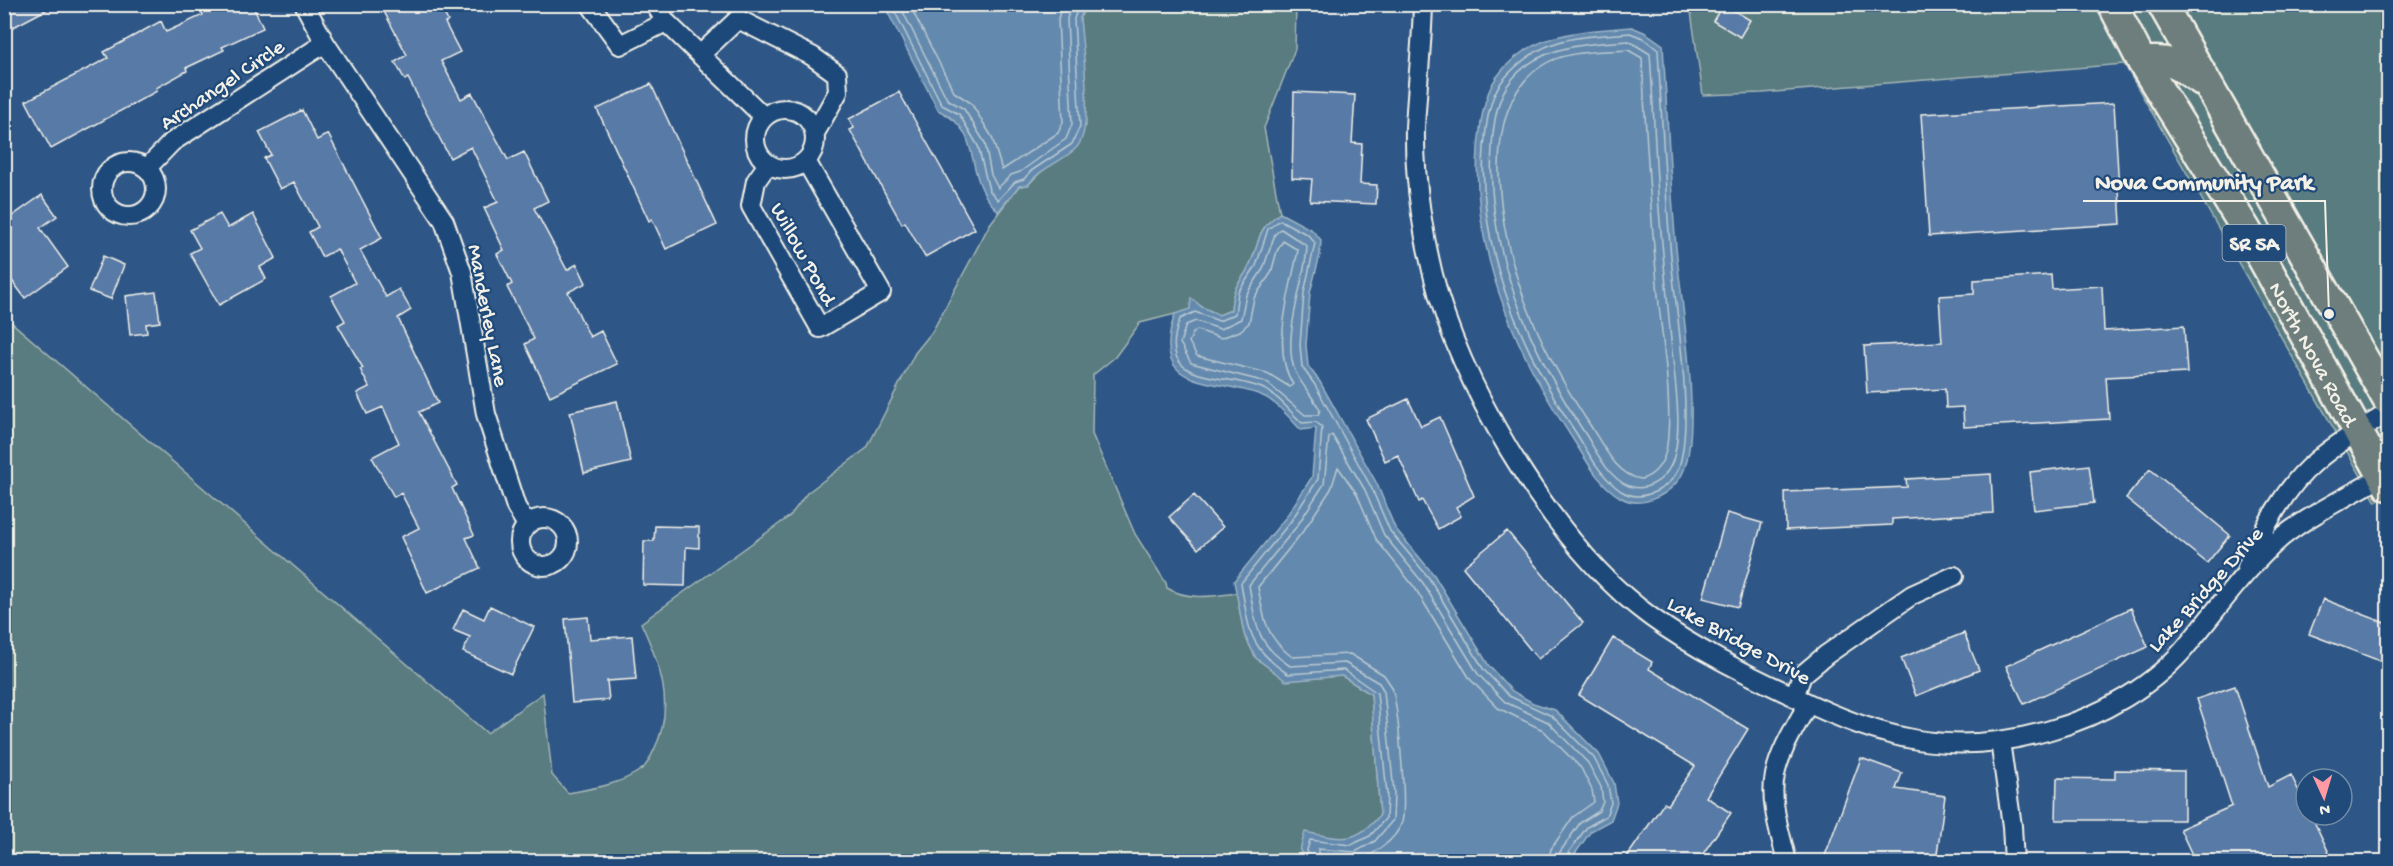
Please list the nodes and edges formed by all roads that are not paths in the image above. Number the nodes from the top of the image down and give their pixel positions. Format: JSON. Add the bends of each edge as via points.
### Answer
{"nodes":[{"id":1,"x":304,"y":4,"type":"edge"},
{"id":2,"x":590,"y":4,"type":"edge"},
{"id":3,"x":655,"y":4,"type":"edge"},
{"id":4,"x":1423,"y":4,"type":"edge"},
{"id":5,"x":2112,"y":4,"type":"edge"},
{"id":6,"x":2162,"y":4,"type":"edge"},
{"id":7,"x":666,"y":22,"type":"junction"},
{"id":8,"x":325,"y":43,"type":"junction"},
{"id":9,"x":700,"y":55,"type":"junction"},
{"id":10,"x":2142,"y":62,"type":"junction"},
{"id":11,"x":2210,"y":86,"type":"junction"},
{"id":12,"x":764,"y":117,"type":"junction"},
{"id":13,"x":815,"y":133,"type":"junction"},
{"id":14,"x":806,"y":161,"type":"junction"},
{"id":15,"x":768,"y":164,"type":"junction"},
{"id":16,"x":147,"y":168,"type":"dead end"},
{"id":17,"x":2388,"y":401,"type":"edge"},
{"id":18,"x":2388,"y":413,"type":"edge"},
{"id":19,"x":2358,"y":432,"type":"junction"},
{"id":20,"x":2387,"y":478,"type":"edge"},
{"id":21,"x":527,"y":525,"type":"dead end"},
{"id":22,"x":2245,"y":574,"type":"junction"},
{"id":23,"x":1954,"y":576,"type":"dead end"},
{"id":24,"x":1801,"y":700,"type":"junction"},
{"id":25,"x":2000,"y":741,"type":"junction"},
{"id":26,"x":1787,"y":861,"type":"edge"},
{"id":27,"x":2014,"y":861,"type":"edge"}],
"edges":[{"from":1,"to":8,"type":"street","name":"Manderley Lane"},
{"from":2,"to":7,"type":"street","via":[[620,45]]},
{"from":3,"to":7,"type":"street"},
{"from":4,"to":24,"type":"street","name":"Lake Bridge Drive","via":[[1415,131],[1421,209],[1439,296],[1463,362],[1496,428],[1542,499],[1599,571],[1642,609],[1751,677]]},
{"from":5,"to":10,"type":"main road","name":"North Nova Road","number":"SR 5A"},
{"from":6,"to":11,"type":"main road","name":"North Nova Road","number":"SR 5A"},
{"from":7,"to":9,"type":"street"},
{"from":8,"to":16,"type":"street","name":"Archangel Circle","via":[[172,142]]},
{"from":8,"to":21,"type":"street","name":"Manderley Lane","via":[[444,221],[462,272],[486,414],[516,507]]},
{"from":9,"to":12,"type":"street"},
{"from":9,"to":13,"type":"street","via":[[738,20],[812,56],[837,74],[838,92]]},
{"from":10,"to":11,"type":"main road","via":[[2163,59],[2175,63]]},
{"from":10,"to":19,"type":"main road","name":"North Nova Road","number":"SR 5A","via":[[2247,231]]},
{"from":11,"to":17,"type":"main road","name":"North Nova Road","number":"SR 5A"},
{"from":12,"to":13,"type":"street","via":[[777,109],[797,111],[805,116]]},
{"from":12,"to":15,"type":"street","via":[[755,129],[754,139],[760,158]]},
{"from":13,"to":14,"type":"street","via":[[815,143]]},
{"from":14,"to":15,"type":"street","name":"Willow Pond","via":[[787,169]]},
{"from":14,"to":15,"type":"street","name":"Willow Pond","via":[[881,291],[820,328],[751,206],[756,181]]},
{"from":18,"to":19,"type":"street"},
{"from":19,"to":20,"type":"main road","name":"North Nova Road","number":"SR 5A"},
{"from":19,"to":22,"type":"street","via":[[2312,464],[2260,534]]},
{"from":20,"to":22,"type":"street","name":"Lake Bridge Drive","via":[[2284,536]]},
{"from":22,"to":25,"type":"street","name":"Lake Bridge Drive","via":[[2189,644],[2158,675],[2088,716],[2049,731]]},
{"from":23,"to":24,"type":"street","via":[[1912,595],[1826,655],[1802,675]]},
{"from":24,"to":25,"type":"street","name":"Lake Bridge Drive","via":[[1875,732],[1958,745]]},
{"from":24,"to":26,"type":"street","via":[[1775,775],[1773,797]]},
{"from":25,"to":27,"type":"street"}]}
